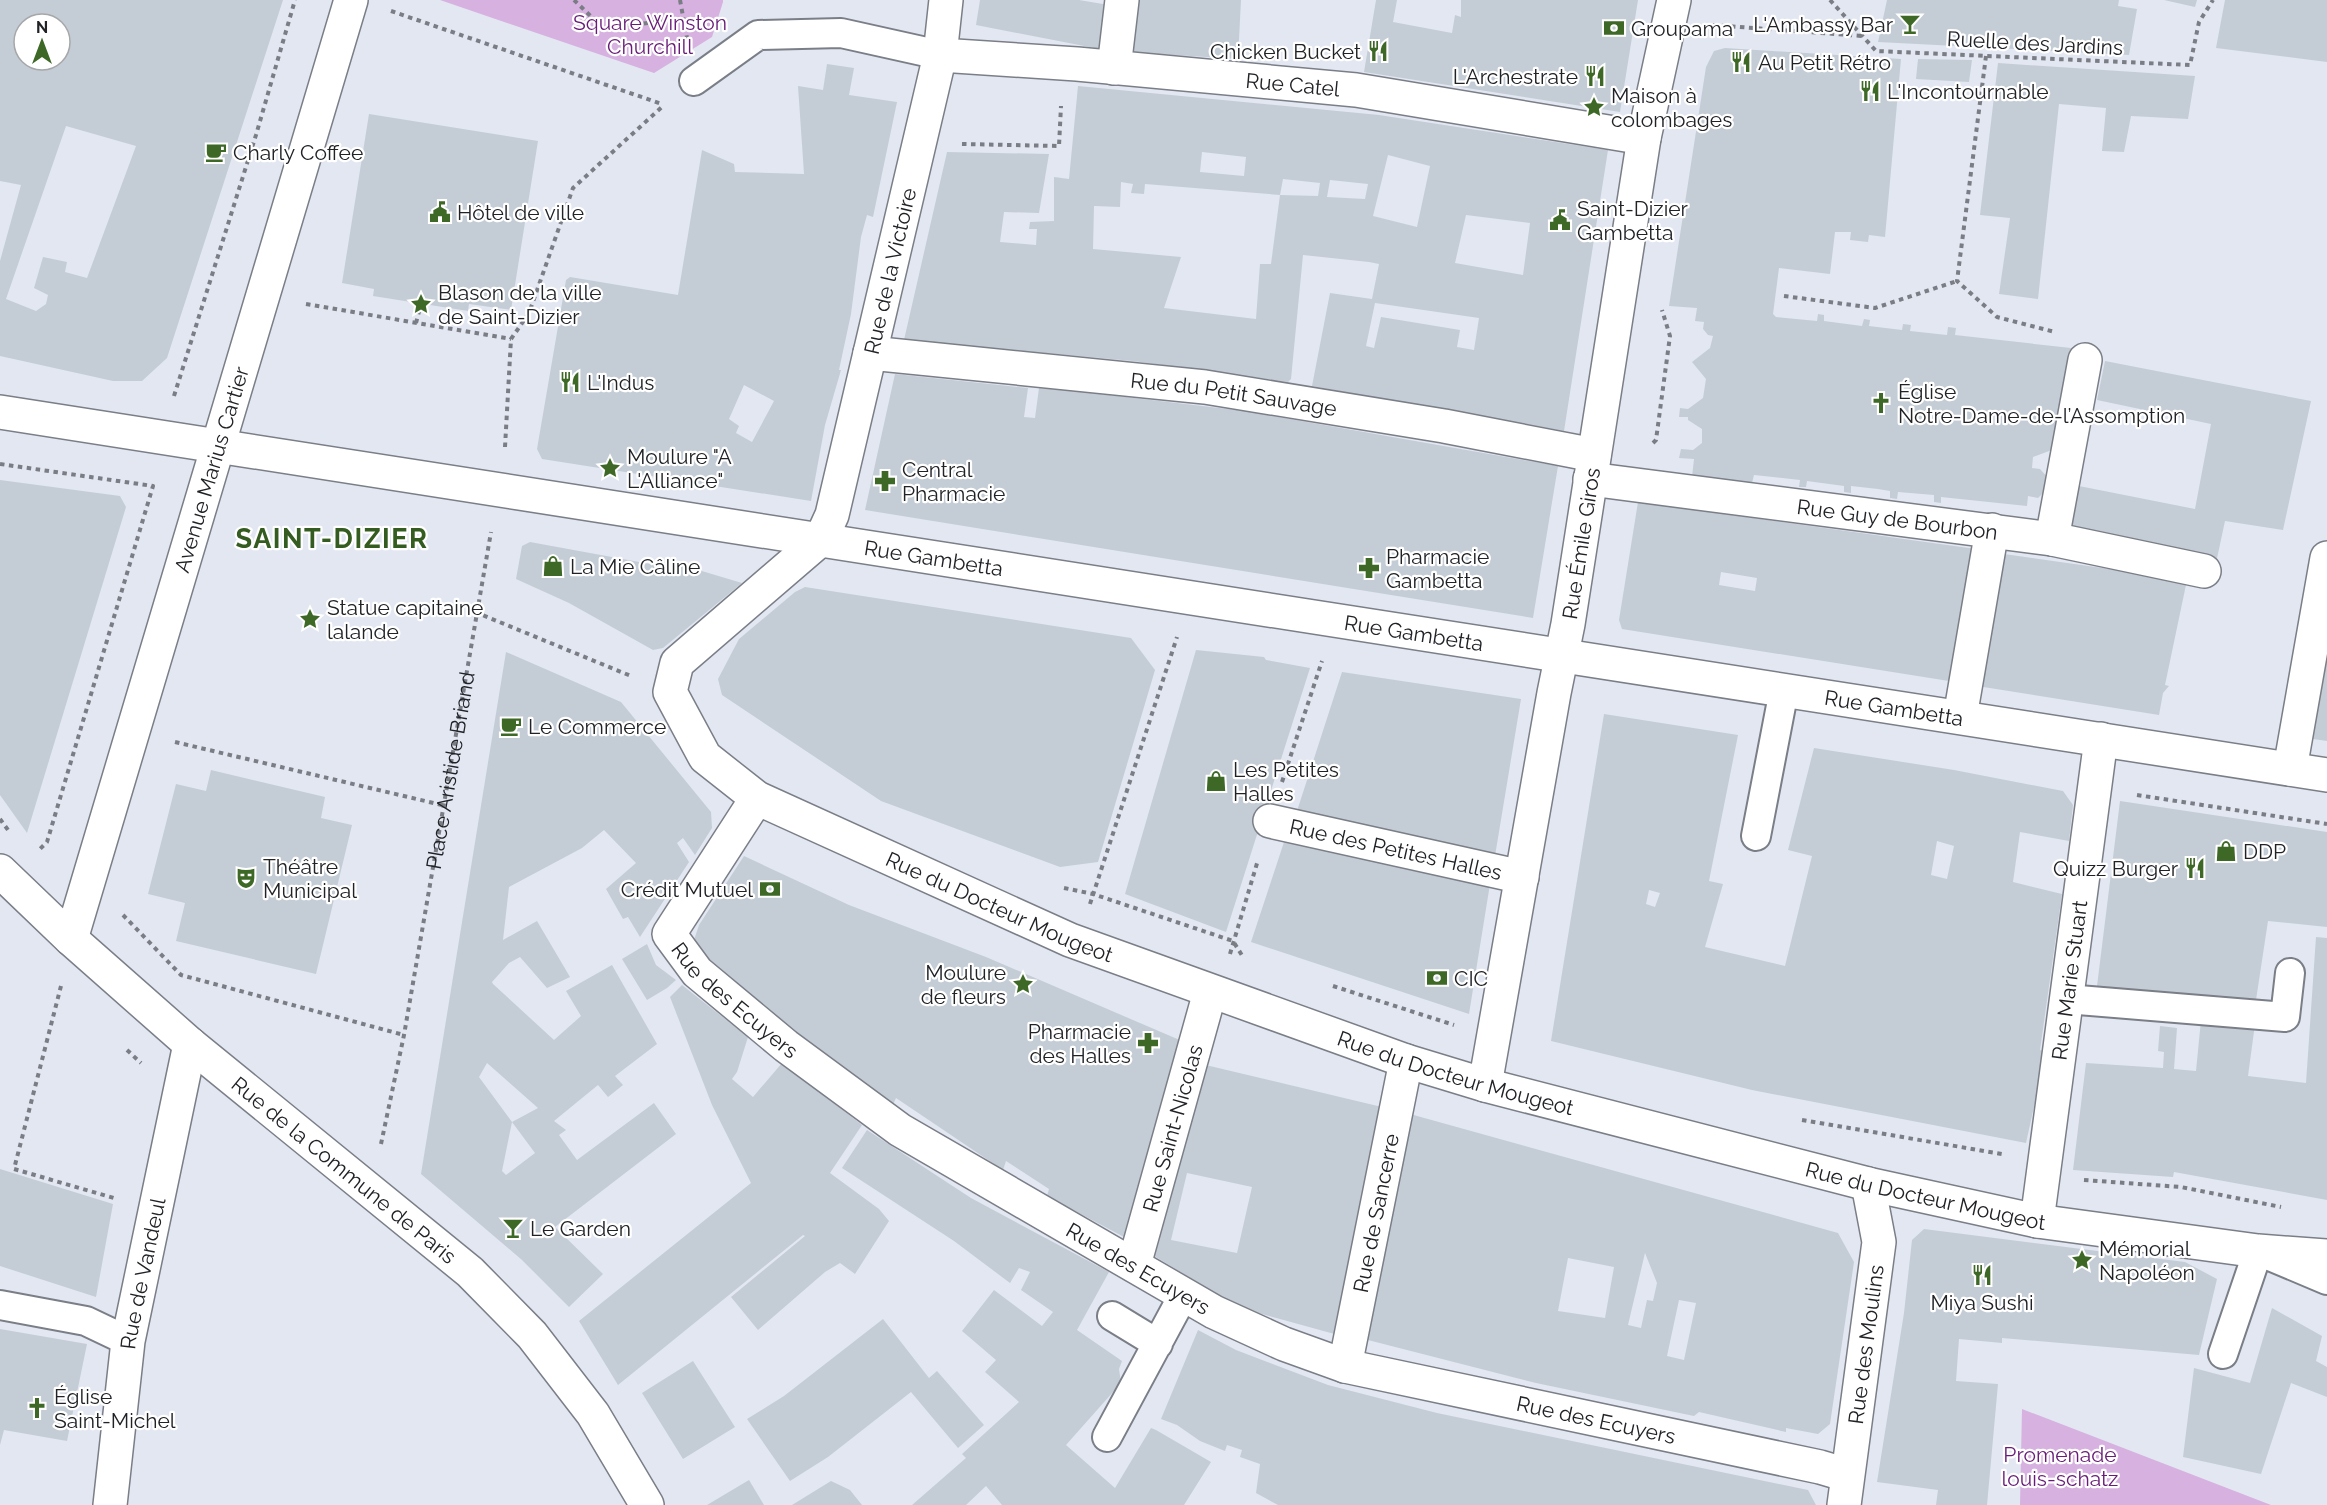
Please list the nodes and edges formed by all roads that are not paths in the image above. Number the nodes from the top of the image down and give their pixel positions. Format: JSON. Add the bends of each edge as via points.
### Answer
{"nodes":[{"id":1,"x":351,"y":0,"type":"edge"},
{"id":2,"x":946,"y":0,"type":"edge"},
{"id":3,"x":1122,"y":0,"type":"edge"},
{"id":4,"x":1674,"y":0,"type":"edge"},
{"id":5,"x":940,"y":55,"type":"junction"},
{"id":6,"x":1114,"y":68,"type":"junction"},
{"id":7,"x":694,"y":81,"type":"road end"},
{"id":8,"x":1644,"y":138,"type":"junction"},
{"id":9,"x":870,"y":353,"type":"junction"},
{"id":10,"x":2085,"y":360,"type":"road end"},
{"id":11,"x":0,"y":412,"type":"edge"},
{"id":12,"x":218,"y":446,"type":"junction"},
{"id":13,"x":1592,"y":467,"type":"junction"},
{"id":14,"x":1992,"y":530,"type":"junction"},
{"id":15,"x":821,"y":539,"type":"junction"},
{"id":16,"x":2052,"y":539,"type":"junction"},
{"id":17,"x":2327,"y":558,"type":"edge"},
{"id":18,"x":2204,"y":571,"type":"dead end"},
{"id":19,"x":1561,"y":655,"type":"junction"},
{"id":20,"x":1784,"y":690,"type":"junction"},
{"id":21,"x":1960,"y":717,"type":"junction"},
{"id":22,"x":2100,"y":739,"type":"junction"},
{"id":23,"x":2290,"y":769,"type":"junction"},
{"id":24,"x":2327,"y":775,"type":"edge"},
{"id":25,"x":757,"y":798,"type":"junction"},
{"id":26,"x":1270,"y":821,"type":"dead end"},
{"id":27,"x":1756,"y":836,"type":"dead end"},
{"id":28,"x":5,"y":876,"type":"edge"},
{"id":29,"x":1522,"y":876,"type":"junction"},
{"id":30,"x":71,"y":939,"type":"junction"},
{"id":31,"x":2290,"y":973,"type":"dead end"},
{"id":32,"x":1209,"y":992,"type":"junction"},
{"id":33,"x":2066,"y":999,"type":"junction"},
{"id":34,"x":190,"y":1044,"type":"junction"},
{"id":35,"x":1406,"y":1061,"type":"junction"},
{"id":36,"x":1485,"y":1085,"type":"junction"},
{"id":37,"x":1868,"y":1184,"type":"junction"},
{"id":38,"x":2037,"y":1221,"type":"junction"},
{"id":39,"x":2259,"y":1251,"type":"junction"},
{"id":40,"x":2327,"y":1256,"type":"edge"},
{"id":41,"x":1134,"y":1265,"type":"junction"},
{"id":42,"x":2327,"y":1280,"type":"edge"},
{"id":43,"x":1184,"y":1294,"type":"junction"},
{"id":44,"x":0,"y":1305,"type":"edge"},
{"id":45,"x":1112,"y":1317,"type":"dead end"},
{"id":46,"x":128,"y":1341,"type":"junction"},
{"id":47,"x":1158,"y":1344,"type":"junction"},
{"id":48,"x":2223,"y":1354,"type":"dead end"},
{"id":49,"x":1345,"y":1366,"type":"junction"},
{"id":50,"x":1107,"y":1437,"type":"dead end"},
{"id":51,"x":1846,"y":1490,"type":"edge"},
{"id":52,"x":110,"y":1505,"type":"edge"},
{"id":53,"x":647,"y":1505,"type":"edge"}],
"edges":[{"from":1,"to":12,"type":"street","name":"Avenue Marius Cartier"},
{"from":2,"to":5,"type":"street","name":"Rue de la Victoire"},
{"from":3,"to":6,"type":"street"},
{"from":4,"to":8,"type":"street","name":"Rue Émile Giros"},
{"from":5,"to":6,"type":"street","name":"Rue Catel"},
{"from":5,"to":7,"type":"lane","via":[[841,33],[758,35]]},
{"from":5,"to":9,"type":"street","name":"Rue de la Victoire"},
{"from":6,"to":8,"type":"street","name":"Rue Catel","via":[[1356,90]]},
{"from":8,"to":13,"type":"street","name":"Rue Émile Giros"},
{"from":9,"to":13,"type":"street","name":"Rue du Petit Sauvage","via":[[1205,387],[1444,426]]},
{"from":9,"to":15,"type":"street","name":"Rue de la Victoire","via":[[832,515]]},
{"from":10,"to":16,"type":"street"},
{"from":11,"to":12,"type":"street"},
{"from":12,"to":15,"type":"street","name":"Rue Gambetta"},
{"from":12,"to":30,"type":"street","name":"Avenue Marius Cartier"},
{"from":13,"to":14,"type":"street","name":"Rue Guy de Bourbon","via":[[1628,483]]},
{"from":13,"to":19,"type":"street","name":"Rue Émile Giros"},
{"from":14,"to":16,"type":"street","name":"Rue Guy de Bourbon"},
{"from":14,"to":21,"type":"street"},
{"from":15,"to":19,"type":"street","name":"Rue Gambetta"},
{"from":15,"to":25,"type":"street","name":"Rue du Docteur Mougeot","via":[[677,663],[670,692],[705,757]]},
{"from":16,"to":18,"type":"street","name":"Rue Guy de Bourbon"},
{"from":17,"to":23,"type":"street"},
{"from":19,"to":20,"type":"street","name":"Rue Gambetta"},
{"from":19,"to":29,"type":"street","name":"Rue Émile Giros"},
{"from":20,"to":21,"type":"street","name":"Rue Gambetta"},
{"from":20,"to":27,"type":"lane"},
{"from":21,"to":22,"type":"street","name":"Rue Gambetta"},
{"from":22,"to":23,"type":"street","name":"Rue Gambetta"},
{"from":22,"to":33,"type":"street","name":"Rue Marie Stuart"},
{"from":23,"to":24,"type":"street","name":"Rue Gambetta"},
{"from":25,"to":32,"type":"street","name":"Rue du Docteur Mougeot","via":[[1070,940]]},
{"from":25,"to":41,"type":"street","name":"Rue des Ecuyers","via":[[669,934],[697,972],[786,1046],[900,1130]]},
{"from":26,"to":29,"type":"street","name":"Rue des Petites Halles"},
{"from":28,"to":30,"type":"street","name":"Rue de la Commune de Paris"},
{"from":29,"to":36,"type":"street","name":"Rue Émile Giros"},
{"from":30,"to":34,"type":"street","name":"Rue de la Commune de Paris"},
{"from":31,"to":33,"type":"lane","via":[[2285,1017]]},
{"from":32,"to":35,"type":"street","name":"Rue du Docteur Mougeot"},
{"from":32,"to":41,"type":"street","name":"Rue Saint-Nicolas"},
{"from":33,"to":38,"type":"street","name":"Rue Marie Stuart"},
{"from":34,"to":46,"type":"street","name":"Rue de Vandeul"},
{"from":34,"to":53,"type":"street","name":"Rue de la Commune de Paris","via":[[470,1272],[532,1335],[593,1414]]},
{"from":35,"to":36,"type":"street","name":"Rue du Docteur Mougeot"},
{"from":35,"to":49,"type":"street","name":"Rue de Sancerre"},
{"from":36,"to":37,"type":"street","name":"Rue du Docteur Mougeot"},
{"from":37,"to":38,"type":"street","name":"Rue du Docteur Mougeot"},
{"from":37,"to":51,"type":"street","name":"Rue des Moulins","via":[[1879,1242]]},
{"from":38,"to":39,"type":"street","name":"Rue du Docteur Mougeot"},
{"from":39,"to":40,"type":"street","name":"Rue du Docteur Mougeot"},
{"from":39,"to":42,"type":"lane"},
{"from":39,"to":48,"type":"lane"},
{"from":41,"to":43,"type":"street","name":"Rue des Ecuyers"},
{"from":43,"to":47,"type":"lane"},
{"from":43,"to":49,"type":"street","name":"Rue des Ecuyers","via":[[1284,1344]]},
{"from":44,"to":46,"type":"lane","via":[[86,1321]]},
{"from":45,"to":47,"type":"lane"},
{"from":46,"to":52,"type":"street","name":"Rue de Vandeul"},
{"from":47,"to":50,"type":"lane"},
{"from":49,"to":51,"type":"street","name":"Rue des Ecuyers"}]}
